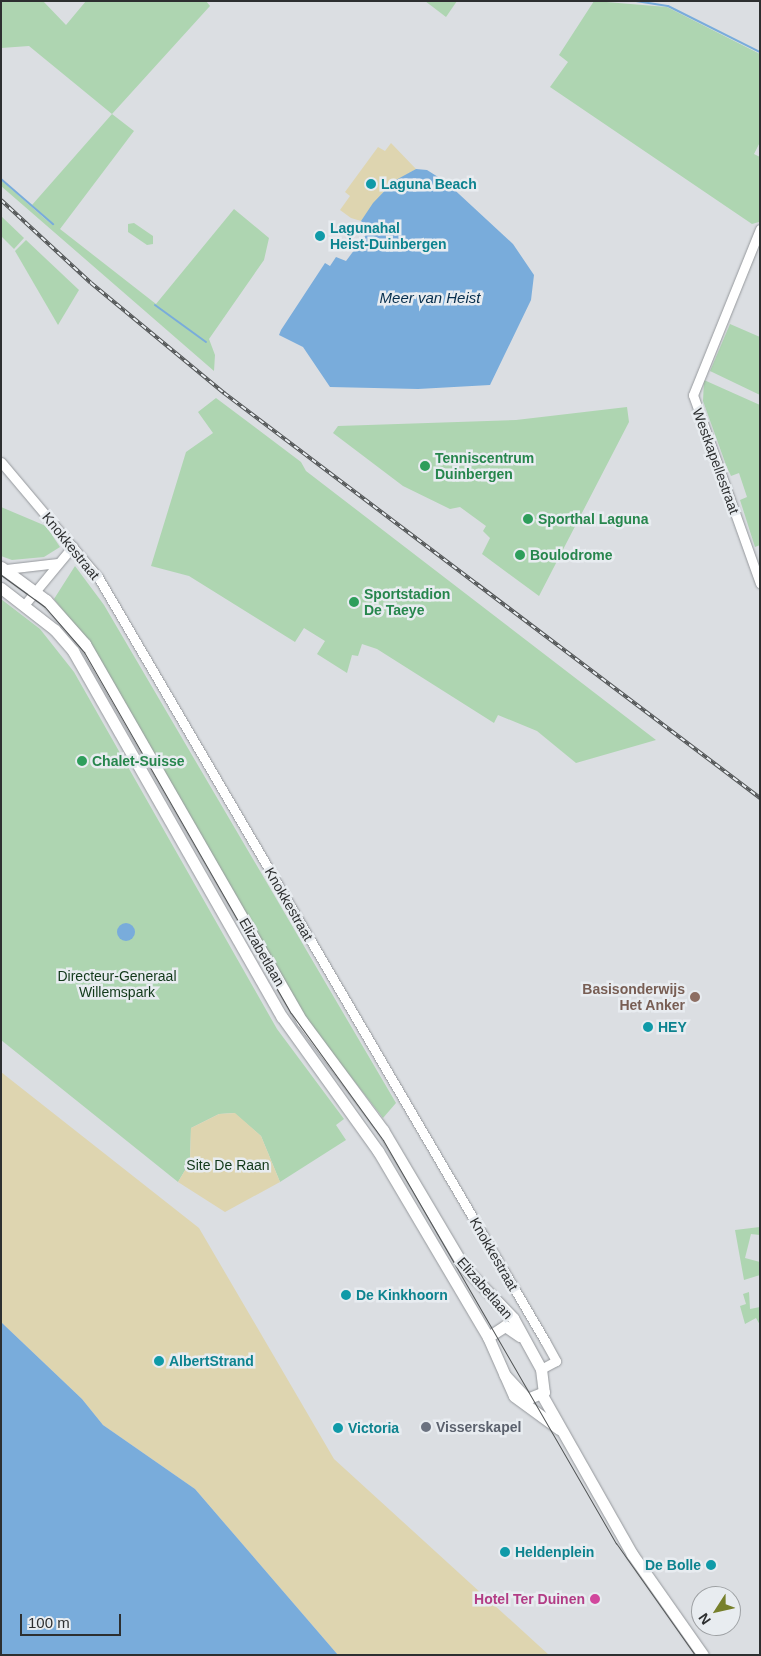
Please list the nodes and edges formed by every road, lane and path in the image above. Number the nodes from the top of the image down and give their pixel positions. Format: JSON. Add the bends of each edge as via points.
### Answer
{"nodes":[{"id":1,"x":760,"y":228,"type":"edge"},
{"id":2,"x":1,"y":462,"type":"edge"},
{"id":3,"x":73,"y":546,"type":"junction"},
{"id":4,"x":58,"y":563,"type":"junction"},
{"id":5,"x":4,"y":568,"type":"edge"},
{"id":6,"x":760,"y":583,"type":"edge"},
{"id":7,"x":1,"y":588,"type":"edge"},
{"id":8,"x":36,"y":591,"type":"junction"},
{"id":9,"x":25,"y":604,"type":"junction"},
{"id":10,"x":488,"y":1336,"type":"junction"},
{"id":11,"x":525,"y":1340,"type":"junction"},
{"id":12,"x":541,"y":1369,"type":"junction"},
{"id":13,"x":505,"y":1375,"type":"junction"},
{"id":14,"x":542,"y":1395,"type":"junction"},
{"id":15,"x":559,"y":1429,"type":"junction"},
{"id":16,"x":703,"y":1655,"type":"edge"}],
"edges":[{"from":1,"to":6,"type":"street","name":"Westkapellestraat","via":[[693,395]]},
{"from":2,"to":3,"type":"street","name":"Knokkestraat"},
{"from":3,"to":4,"type":"street"},
{"from":3,"to":12,"type":"street","name":"Knokkestraat","via":[[98,577],[556,1361]]},
{"from":4,"to":5,"type":"street"},
{"from":4,"to":8,"type":"street"},
{"from":5,"to":8,"type":"main road","name":"Elizabetlaan"},
{"from":7,"to":9,"type":"main road","name":"Elizabetlaan"},
{"from":8,"to":9,"type":"street"},
{"from":8,"to":11,"type":"main road","name":"Elizabetlaan","via":[[67,621],[94,657],[302,1021],[383,1130],[464,1267],[508,1311]]},
{"from":9,"to":10,"type":"main road","name":"Elizabetlaan","via":[[55,630],[82,664],[286,1023],[372,1142]]},
{"from":10,"to":11,"type":"main road","name":"Elizabetlaan","via":[[505,1326]]},
{"from":10,"to":13,"type":"main road","name":"Elizabetlaan"},
{"from":11,"to":12,"type":"main road","name":"Elizabetlaan"},
{"from":12,"to":14,"type":"main road","name":"Elizabetlaan","via":[[546,1383]]},
{"from":13,"to":14,"type":"main road","name":"Elizabetlaan","via":[[524,1397]]},
{"from":13,"to":15,"type":"main road","name":"Elizabetlaan","via":[[518,1402]]},
{"from":14,"to":15,"type":"main road","name":"Elizabetlaan"},
{"from":15,"to":16,"type":"main road","name":"Elizabetlaan","via":[[616,1527]]}]}
